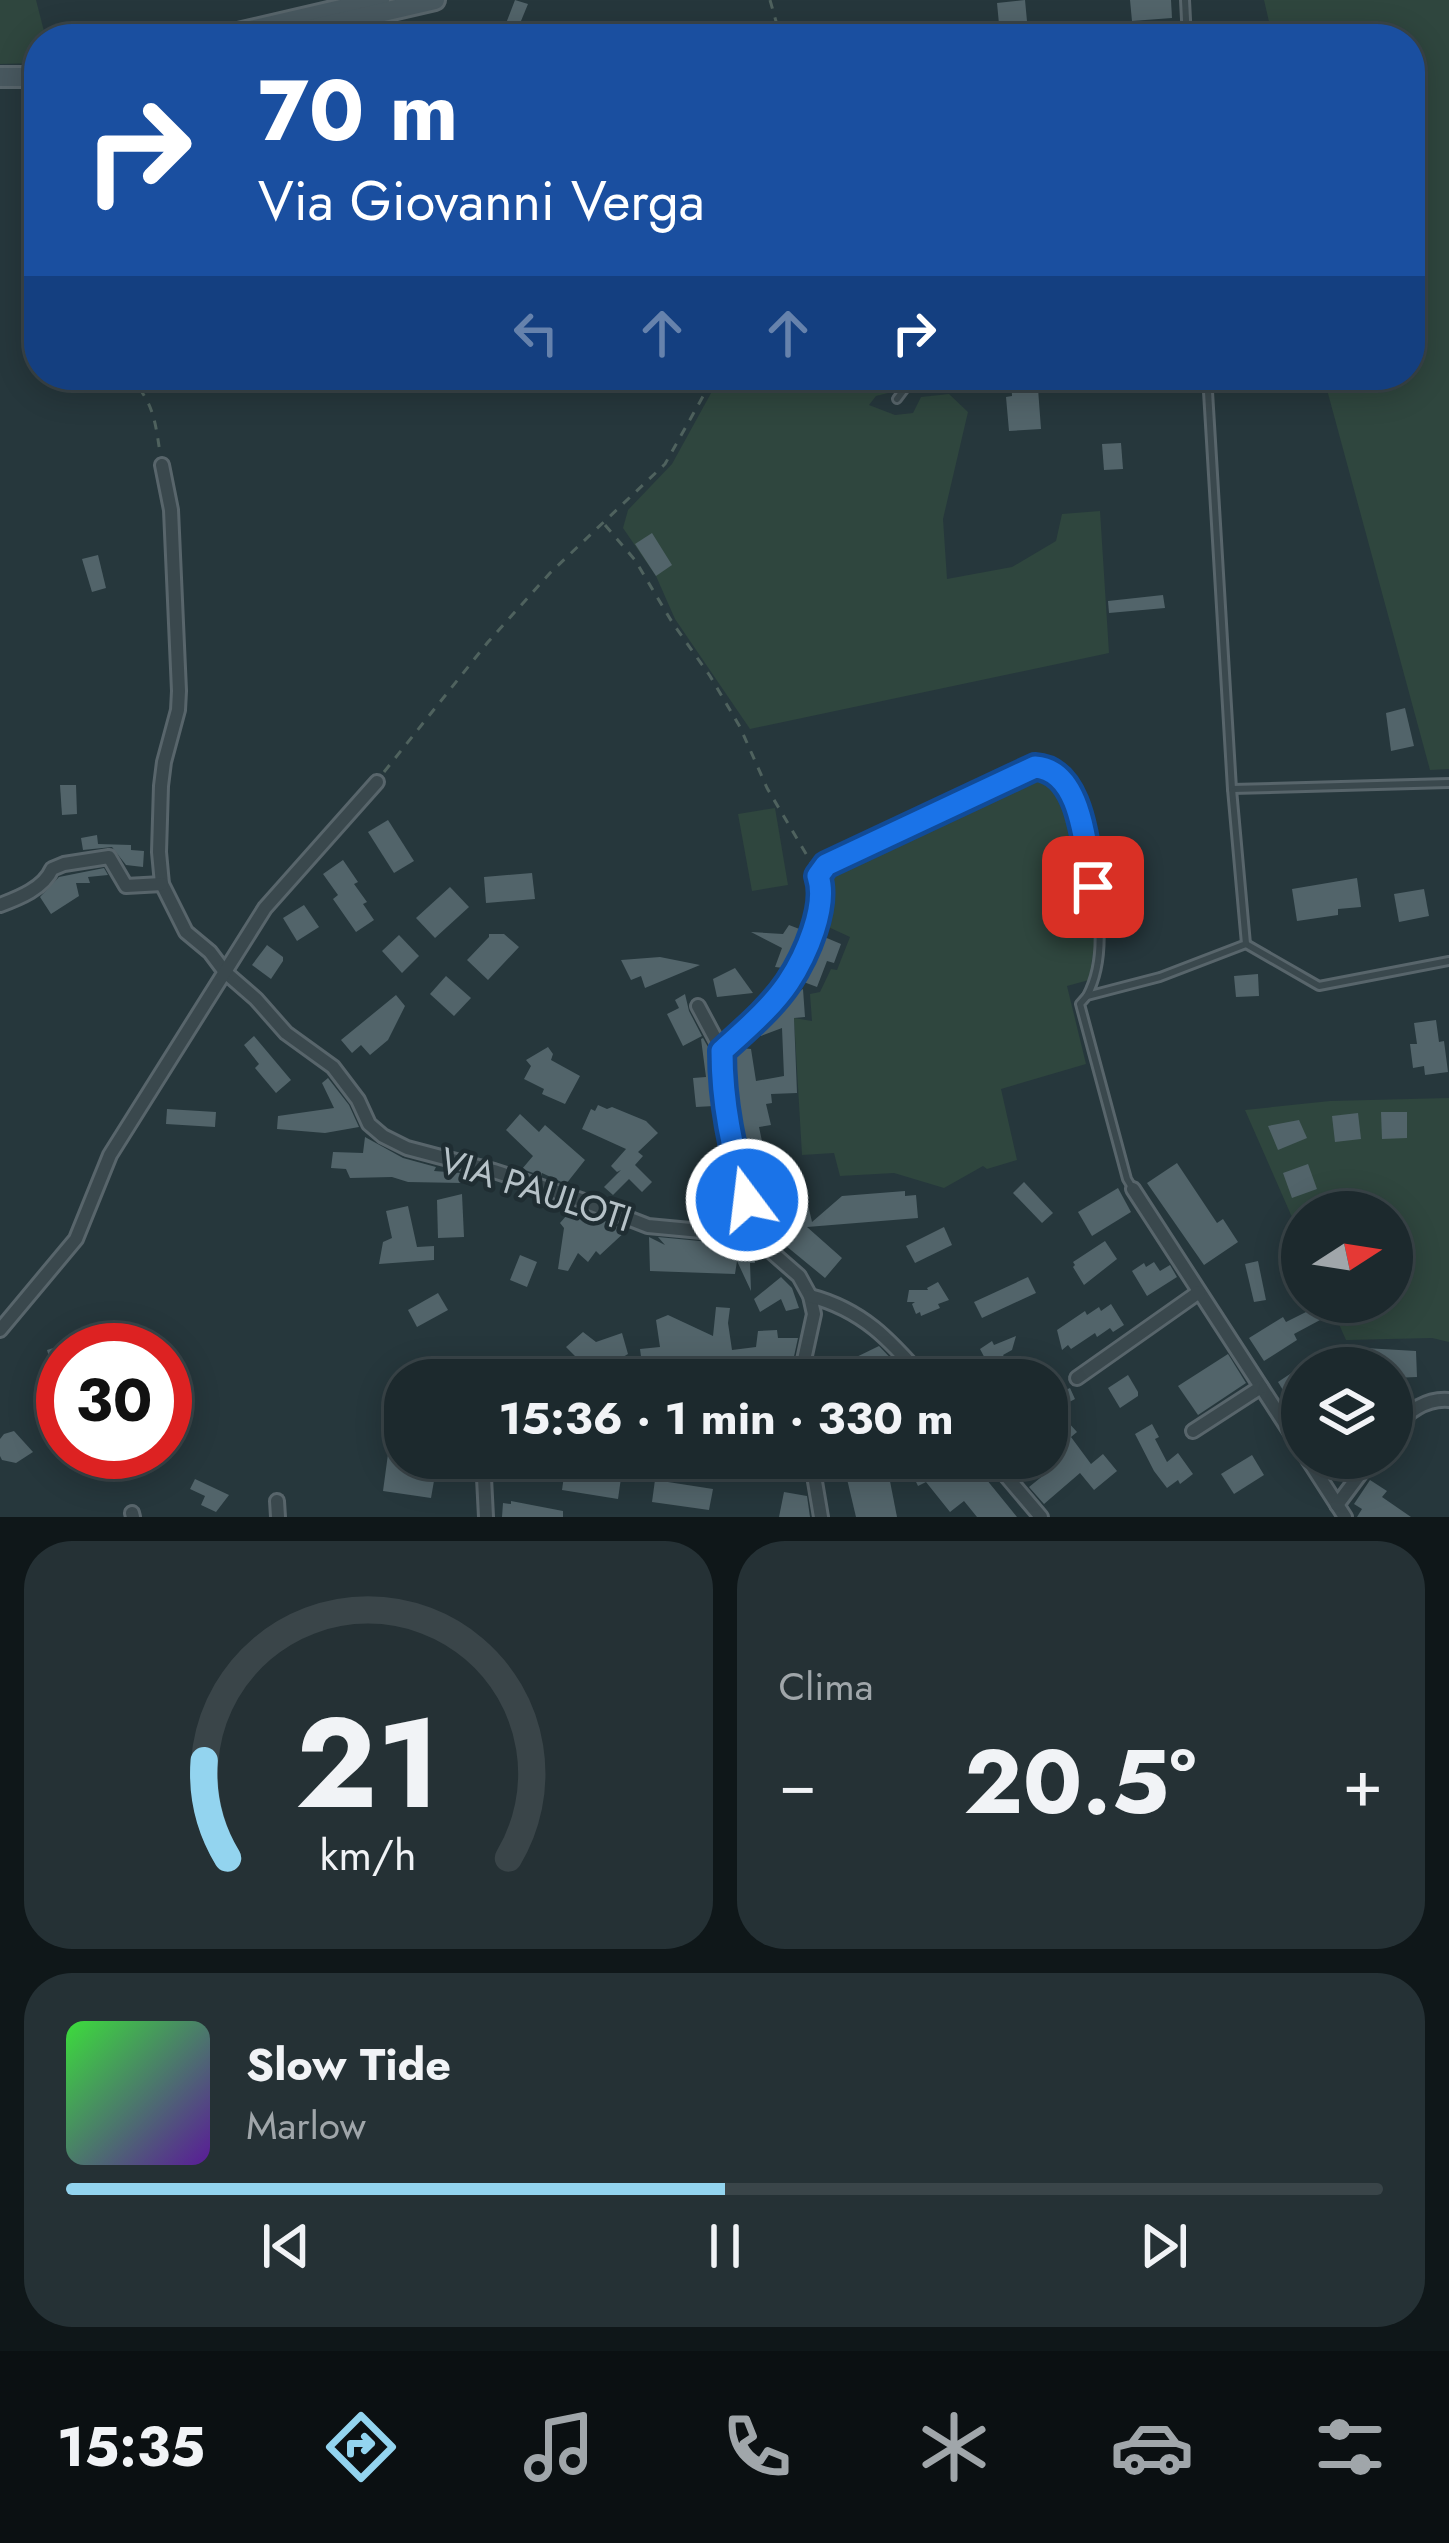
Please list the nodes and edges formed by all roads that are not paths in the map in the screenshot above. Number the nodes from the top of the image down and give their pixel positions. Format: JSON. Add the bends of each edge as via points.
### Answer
{"nodes":[{"id":1,"x":380,"y":0,"type":"edge"},
{"id":2,"x":435,"y":0,"type":"edge"},
{"id":3,"x":277,"y":24,"type":"edge"},
{"id":4,"x":332,"y":24,"type":"edge"},
{"id":5,"x":904,"y":390,"type":"edge"},
{"id":6,"x":1209,"y":390,"type":"edge"},
{"id":7,"x":897,"y":399,"type":"dead end"},
{"id":8,"x":162,"y":465,"type":"road end"},
{"id":9,"x":377,"y":782,"type":"road end"},
{"id":10,"x":1449,"y":783,"type":"edge"},
{"id":11,"x":1232,"y":789,"type":"junction"},
{"id":12,"x":818,"y":876,"type":"joint"},
{"id":13,"x":162,"y":884,"type":"junction"},
{"id":14,"x":0,"y":904,"type":"edge"},
{"id":15,"x":1246,"y":944,"type":"junction"},
{"id":16,"x":1449,"y":961,"type":"edge"},
{"id":17,"x":225,"y":972,"type":"junction"},
{"id":18,"x":1087,"y":996,"type":"junction"},
{"id":19,"x":698,"y":1006,"type":"dead end"},
{"id":20,"x":722,"y":1051,"type":"junction"},
{"id":21,"x":1133,"y":1189,"type":"joint"},
{"id":22,"x":759,"y":1240,"type":"junction"},
{"id":23,"x":1199,"y":1292,"type":"junction"},
{"id":24,"x":810,"y":1296,"type":"junction"},
{"id":25,"x":0,"y":1330,"type":"edge"},
{"id":26,"x":806,"y":1359,"type":"edge"},
{"id":27,"x":907,"y":1359,"type":"edge"},
{"id":28,"x":1077,"y":1378,"type":"dead end"},
{"id":29,"x":1261,"y":1387,"type":"junction"},
{"id":30,"x":1449,"y":1400,"type":"edge"},
{"id":31,"x":1413,"y":1410,"type":"edge"},
{"id":32,"x":1281,"y":1418,"type":"edge"},
{"id":33,"x":1193,"y":1431,"type":"dead end"},
{"id":34,"x":484,"y":1479,"type":"edge"},
{"id":35,"x":815,"y":1479,"type":"edge"},
{"id":36,"x":1008,"y":1479,"type":"edge"},
{"id":37,"x":1320,"y":1479,"type":"edge"},
{"id":38,"x":1360,"y":1479,"type":"edge"},
{"id":39,"x":277,"y":1501,"type":"dead end"},
{"id":40,"x":1341,"y":1511,"type":"edge"},
{"id":41,"x":278,"y":1517,"type":"edge"},
{"id":42,"x":486,"y":1517,"type":"edge"},
{"id":43,"x":821,"y":1517,"type":"edge"},
{"id":44,"x":1040,"y":1517,"type":"edge"}],
"edges":[{"from":1,"to":3,"type":"main road"},
{"from":2,"to":4,"type":"main road"},
{"from":5,"to":7,"type":"lane"},
{"from":6,"to":11,"type":"lane"},
{"from":8,"to":13,"type":"street","via":[[179,638],[178,710],[161,786]]},
{"from":9,"to":17,"type":"street","via":[[278,892]]},
{"from":10,"to":11,"type":"lane"},
{"from":11,"to":15,"type":"lane"},
{"from":12,"to":18,"type":"lane","via":[[826,865],[1035,767],[1050,768],[1074,797],[1102,933]]},
{"from":12,"to":20,"type":"street","via":[[822,901],[790,980]]},
{"from":13,"to":14,"type":"street","via":[[126,886],[109,857],[52,869],[40,885]]},
{"from":13,"to":17,"type":"street","name":"VIA PAULOTI","via":[[186,932]]},
{"from":15,"to":16,"type":"lane","via":[[1319,986]]},
{"from":15,"to":18,"type":"lane"},
{"from":17,"to":22,"type":"street","name":"VIA PAULOTI","via":[[333,1067],[382,1136],[648,1226]]},
{"from":17,"to":25,"type":"street","via":[[110,1155],[76,1239]]},
{"from":18,"to":21,"type":"lane","via":[[1082,1016]]},
{"from":19,"to":20,"type":"street"},
{"from":20,"to":22,"type":"street","via":[[730,1140]]},
{"from":21,"to":23,"type":"street"},
{"from":22,"to":24,"type":"street"},
{"from":23,"to":28,"type":"street"},
{"from":23,"to":29,"type":"street"},
{"from":24,"to":26,"type":"street"},
{"from":24,"to":27,"type":"street","via":[[871,1323]]},
{"from":29,"to":32,"type":"street"},
{"from":29,"to":33,"type":"street"},
{"from":30,"to":31,"type":"street"},
{"from":34,"to":42,"type":"street"},
{"from":35,"to":43,"type":"street"},
{"from":36,"to":44,"type":"street"},
{"from":37,"to":40,"type":"street"},
{"from":38,"to":40,"type":"street"},
{"from":39,"to":41,"type":"street"}]}
